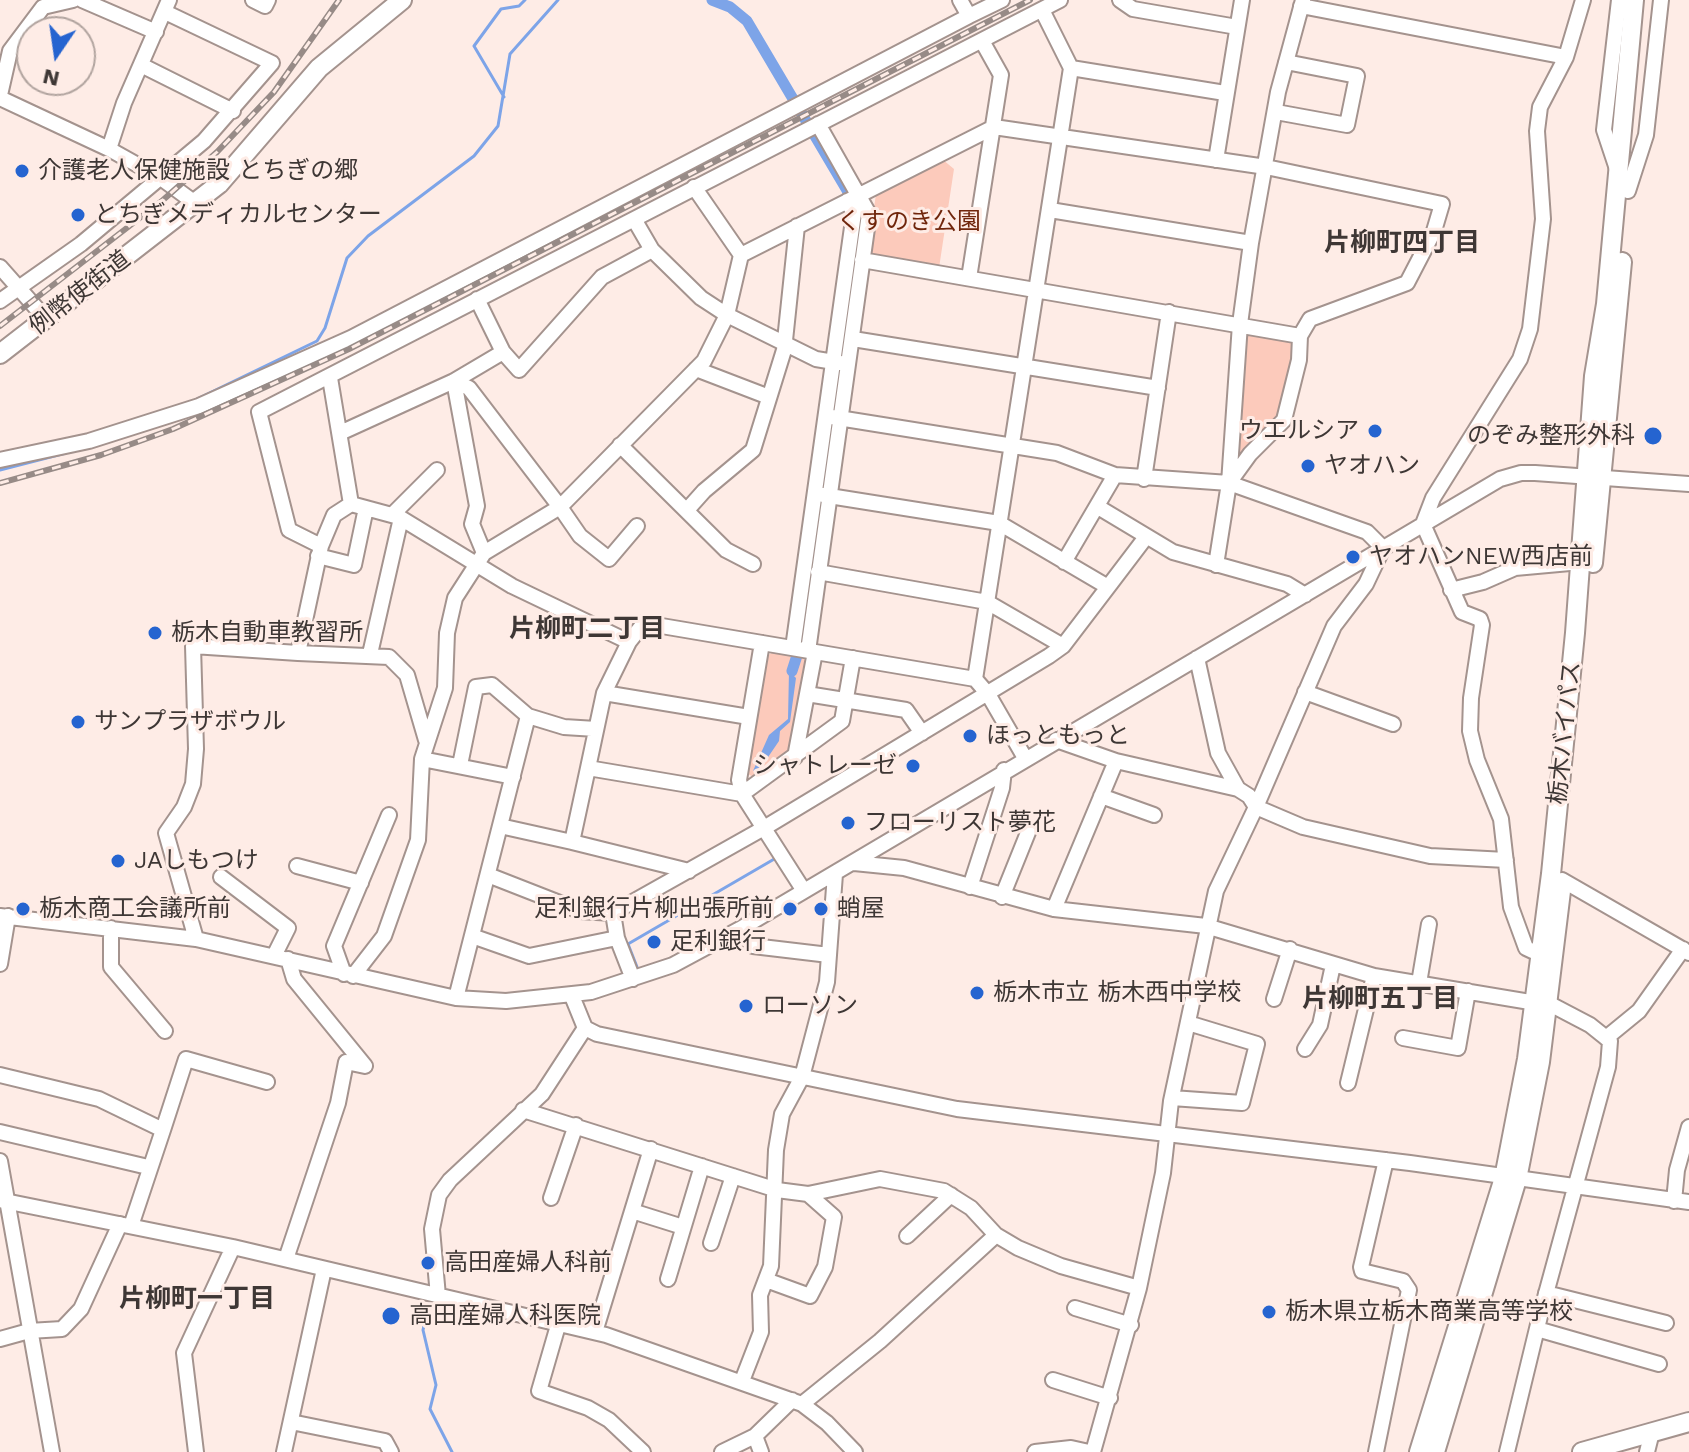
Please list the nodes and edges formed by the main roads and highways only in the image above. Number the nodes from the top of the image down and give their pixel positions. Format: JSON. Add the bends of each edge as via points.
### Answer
{"nodes":[{"id":1,"x":402,"y":0,"type":"edge"},
{"id":2,"x":1634,"y":0,"type":"edge"},
{"id":3,"x":1646,"y":0,"type":"edge"},
{"id":4,"x":0,"y":354,"type":"edge"},
{"id":5,"x":1594,"y":479,"type":"junction"},
{"id":6,"x":1542,"y":1003,"type":"junction"},
{"id":7,"x":1510,"y":1178,"type":"junction"},
{"id":8,"x":1689,"y":1422,"type":"edge"},
{"id":9,"x":1419,"y":1452,"type":"edge"},
{"id":10,"x":1435,"y":1452,"type":"edge"},
{"id":11,"x":1582,"y":1452,"type":"edge"}],
"edges":[{"from":1,"to":4,"type":"main road","name":"例幣使街道","via":[[319,68],[241,162],[195,203]]},
{"from":2,"to":5,"type":"main road","name":"栃木バイパス","via":[[1606,304],[1594,376]]},
{"from":3,"to":5,"type":"main road","name":"栃木バイパス"},
{"from":5,"to":6,"type":"main road","name":"栃木バイパス","via":[[1562,880]]},
{"from":5,"to":6,"type":"main road","name":"栃木バイパス","via":[[1541,955]]},
{"from":6,"to":7,"type":"main road","name":"栃木バイパス"},
{"from":7,"to":9,"type":"main road","name":"栃木バイパス"},
{"from":7,"to":10,"type":"main road","name":"栃木バイパス"},
{"from":8,"to":11,"type":"main road"}]}
